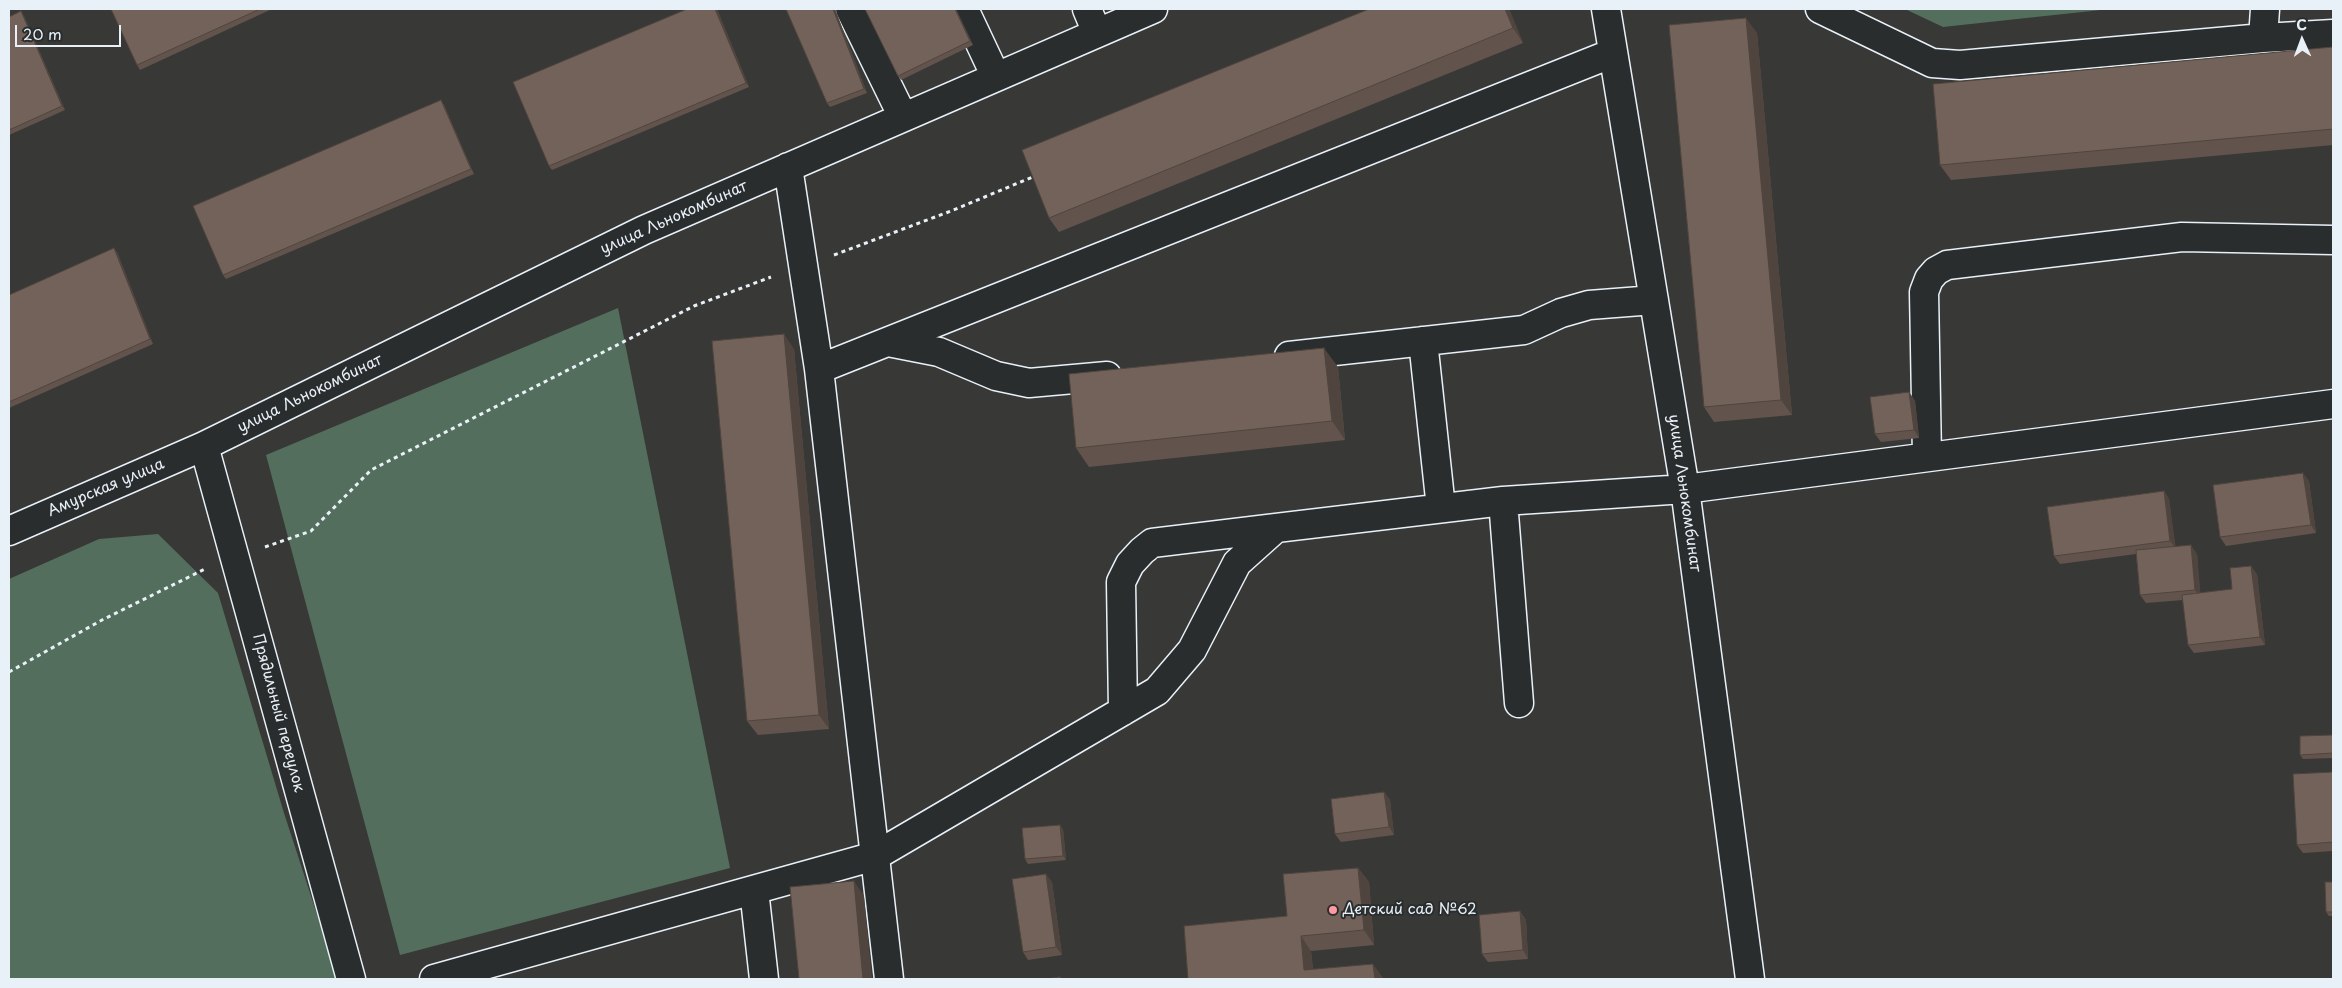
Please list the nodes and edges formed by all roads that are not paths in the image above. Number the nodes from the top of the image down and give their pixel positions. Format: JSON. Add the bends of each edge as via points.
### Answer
{"nodes":[{"id":1,"x":850,"y":9,"type":"edge"},
{"id":2,"x":964,"y":9,"type":"edge"},
{"id":3,"x":1153,"y":9,"type":"edge"},
{"id":4,"x":1606,"y":9,"type":"edge"},
{"id":5,"x":1820,"y":9,"type":"edge"},
{"id":6,"x":2265,"y":9,"type":"edge"},
{"id":7,"x":1092,"y":21,"type":"edge"},
{"id":8,"x":2333,"y":34,"type":"edge"},
{"id":9,"x":2263,"y":38,"type":"junction"},
{"id":10,"x":1613,"y":53,"type":"junction"},
{"id":11,"x":996,"y":77,"type":"junction"},
{"id":12,"x":903,"y":117,"type":"junction"},
{"id":13,"x":788,"y":167,"type":"junction"},
{"id":14,"x":2333,"y":240,"type":"edge"},
{"id":15,"x":1654,"y":300,"type":"junction"},
{"id":16,"x":1423,"y":341,"type":"junction"},
{"id":17,"x":888,"y":342,"type":"junction"},
{"id":18,"x":1269,"y":358,"type":"edge"},
{"id":19,"x":818,"y":369,"type":"junction"},
{"id":20,"x":1133,"y":373,"type":"edge"},
{"id":21,"x":2333,"y":404,"type":"edge"},
{"id":22,"x":204,"y":446,"type":"junction"},
{"id":23,"x":1927,"y":457,"type":"junction"},
{"id":24,"x":1685,"y":489,"type":"junction"},
{"id":25,"x":1503,"y":501,"type":"junction"},
{"id":26,"x":1441,"y":508,"type":"junction"},
{"id":27,"x":1276,"y":528,"type":"junction"},
{"id":28,"x":9,"y":531,"type":"edge"},
{"id":29,"x":1519,"y":703,"type":"dead end"},
{"id":30,"x":1123,"y":712,"type":"junction"},
{"id":31,"x":875,"y":856,"type":"junction"},
{"id":32,"x":754,"y":890,"type":"junction"},
{"id":33,"x":351,"y":979,"type":"edge"},
{"id":34,"x":434,"y":979,"type":"edge"},
{"id":35,"x":764,"y":979,"type":"edge"},
{"id":36,"x":889,"y":979,"type":"edge"},
{"id":37,"x":1750,"y":979,"type":"edge"}],
"edges":[{"from":1,"to":12,"type":"street"},
{"from":2,"to":11,"type":"street"},
{"from":3,"to":7,"type":"street","name":"улица Льнокомбинат"},
{"from":4,"to":10,"type":"street","name":"улица Льнокомбинат"},
{"from":5,"to":9,"type":"street","via":[[1932,63],[1960,65]]},
{"from":6,"to":9,"type":"street"},
{"from":7,"to":11,"type":"street","name":"улица Льнокомбинат"},
{"from":8,"to":9,"type":"street"},
{"from":10,"to":15,"type":"street","name":"улица Льнокомбинат"},
{"from":10,"to":17,"type":"street"},
{"from":11,"to":12,"type":"street","name":"улица Льнокомбинат"},
{"from":12,"to":13,"type":"street","name":"улица Льнокомбинат"},
{"from":13,"to":19,"type":"street"},
{"from":13,"to":22,"type":"street","name":"улица Льнокомбинат","via":[[644,230]]},
{"from":14,"to":23,"type":"street","via":[[2182,236],[1947,266],[1936,271],[1929,278],[1924,292]]},
{"from":15,"to":16,"type":"street","via":[[1589,305],[1561,313],[1524,330]]},
{"from":15,"to":24,"type":"street","name":"улица Льнокомбинат"},
{"from":16,"to":18,"type":"street"},
{"from":16,"to":26,"type":"street"},
{"from":17,"to":19,"type":"street"},
{"from":17,"to":20,"type":"street","via":[[938,352],[996,376],[1029,383]]},
{"from":19,"to":31,"type":"street"},
{"from":21,"to":23,"type":"street"},
{"from":22,"to":28,"type":"street","name":"Амурская улица"},
{"from":22,"to":33,"type":"street","name":"Прядильный переулок"},
{"from":23,"to":24,"type":"street"},
{"from":24,"to":25,"type":"street"},
{"from":24,"to":37,"type":"street","name":"улица Льнокомбинат"},
{"from":25,"to":26,"type":"street"},
{"from":25,"to":29,"type":"street"},
{"from":26,"to":27,"type":"street"},
{"from":27,"to":30,"type":"street","via":[[1237,563],[1192,650],[1157,691]]},
{"from":27,"to":30,"type":"street","via":[[1152,543],[1130,564],[1121,582]]},
{"from":30,"to":31,"type":"street"},
{"from":31,"to":32,"type":"street"},
{"from":31,"to":36,"type":"street"},
{"from":32,"to":34,"type":"street"},
{"from":32,"to":35,"type":"street"}]}
